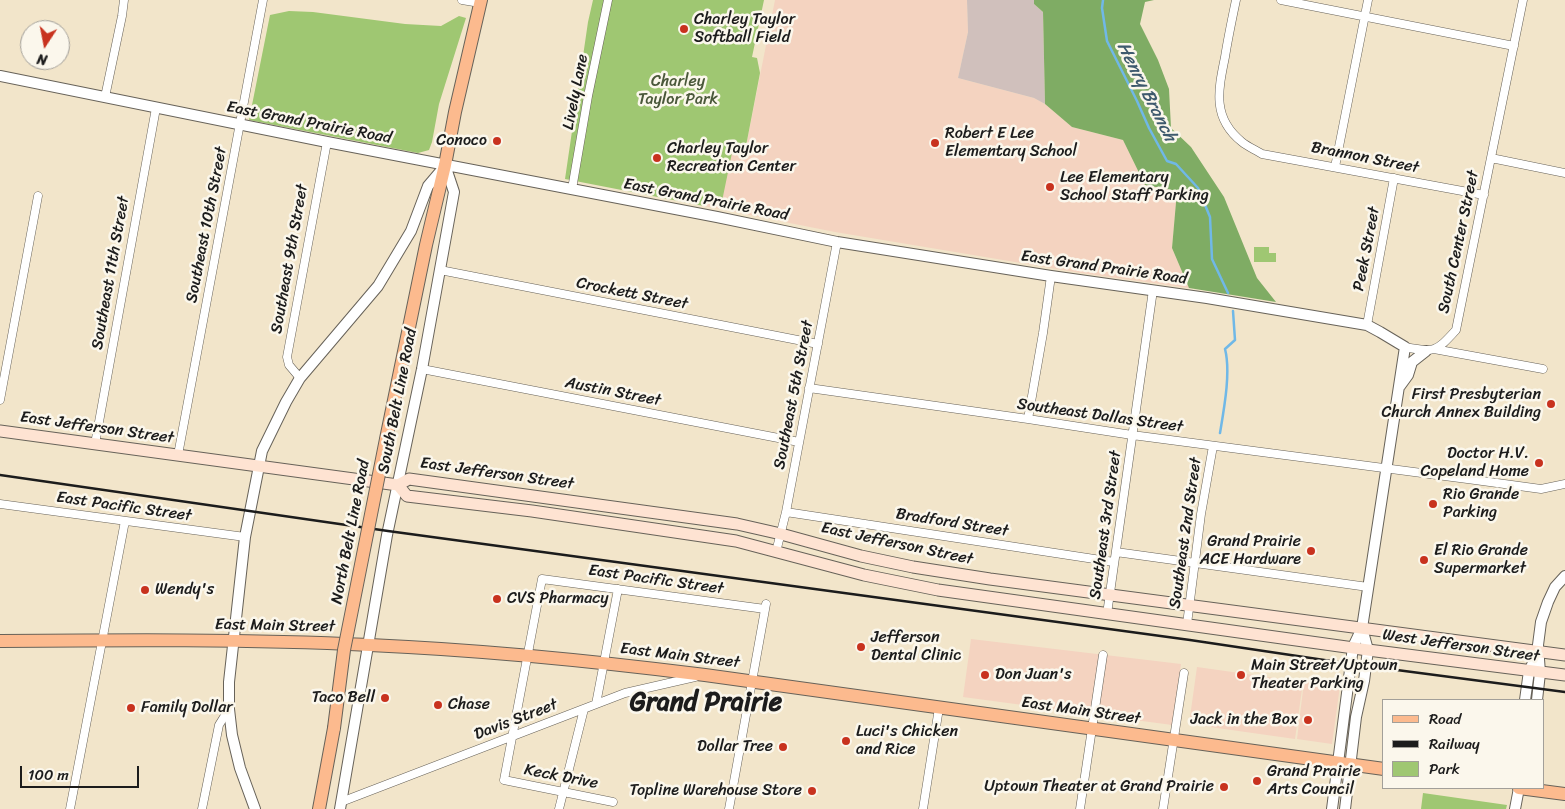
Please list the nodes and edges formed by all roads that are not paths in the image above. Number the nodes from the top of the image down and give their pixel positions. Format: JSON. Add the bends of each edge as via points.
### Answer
{"nodes":[{"id":1,"x":124,"y":0,"type":"edge"},
{"id":2,"x":262,"y":0,"type":"edge"},
{"id":3,"x":462,"y":0,"type":"edge"},
{"id":4,"x":608,"y":0,"type":"edge"},
{"id":5,"x":1236,"y":0,"type":"edge"},
{"id":6,"x":1281,"y":0,"type":"edge"},
{"id":7,"x":1368,"y":0,"type":"edge"},
{"id":8,"x":1523,"y":0,"type":"edge"},
{"id":9,"x":480,"y":2,"type":"edge"},
{"id":10,"x":1365,"y":16,"type":"junction"},
{"id":11,"x":1514,"y":46,"type":"junction"},
{"id":12,"x":0,"y":76,"type":"edge"},
{"id":13,"x":105,"y":97,"type":"junction"},
{"id":14,"x":156,"y":108,"type":"junction"},
{"id":15,"x":240,"y":125,"type":"junction"},
{"id":16,"x":327,"y":142,"type":"junction"},
{"id":17,"x":1491,"y":158,"type":"junction"},
{"id":18,"x":446,"y":165,"type":"junction"},
{"id":19,"x":1335,"y":167,"type":"junction"},
{"id":20,"x":1565,"y":173,"type":"edge"},
{"id":21,"x":1394,"y":178,"type":"junction"},
{"id":22,"x":572,"y":189,"type":"junction"},
{"id":23,"x":1484,"y":195,"type":"junction"},
{"id":24,"x":38,"y":196,"type":"dead end"},
{"id":25,"x":837,"y":242,"type":"junction"},
{"id":26,"x":440,"y":270,"type":"junction"},
{"id":27,"x":1051,"y":276,"type":"junction"},
{"id":28,"x":1153,"y":290,"type":"junction"},
{"id":29,"x":1367,"y":326,"type":"junction"},
{"id":30,"x":818,"y":344,"type":"junction"},
{"id":31,"x":1405,"y":347,"type":"junction"},
{"id":32,"x":1430,"y":350,"type":"junction"},
{"id":33,"x":1543,"y":368,"type":"dead end"},
{"id":34,"x":422,"y":369,"type":"junction"},
{"id":35,"x":300,"y":378,"type":"junction"},
{"id":36,"x":810,"y":388,"type":"junction"},
{"id":37,"x":1398,"y":389,"type":"junction"},
{"id":38,"x":0,"y":400,"type":"edge"},
{"id":39,"x":1028,"y":419,"type":"junction"},
{"id":40,"x":0,"y":431,"type":"edge"},
{"id":41,"x":1132,"y":435,"type":"junction"},
{"id":42,"x":386,"y":439,"type":"joint"},
{"id":43,"x":799,"y":442,"type":"junction"},
{"id":44,"x":95,"y":444,"type":"junction"},
{"id":45,"x":1212,"y":446,"type":"junction"},
{"id":46,"x":178,"y":455,"type":"junction"},
{"id":47,"x":259,"y":466,"type":"junction"},
{"id":48,"x":1386,"y":468,"type":"junction"},
{"id":49,"x":1565,"y":484,"type":"edge"},
{"id":50,"x":398,"y":485,"type":"junction"},
{"id":51,"x":0,"y":504,"type":"edge"},
{"id":52,"x":644,"y":510,"type":"junction"},
{"id":53,"x":786,"y":512,"type":"junction"},
{"id":54,"x":125,"y":521,"type":"junction"},
{"id":55,"x":641,"y":526,"type":"junction"},
{"id":56,"x":781,"y":534,"type":"junction"},
{"id":57,"x":245,"y":537,"type":"junction"},
{"id":58,"x":776,"y":552,"type":"junction"},
{"id":59,"x":1116,"y":552,"type":"junction"},
{"id":60,"x":1114,"y":562,"type":"junction"},
{"id":61,"x":1195,"y":563,"type":"junction"},
{"id":62,"x":929,"y":569,"type":"junction"},
{"id":63,"x":1565,"y":576,"type":"edge"},
{"id":64,"x":993,"y":579,"type":"junction"},
{"id":65,"x":923,"y":587,"type":"junction"},
{"id":66,"x":1368,"y":587,"type":"junction"},
{"id":67,"x":618,"y":588,"type":"junction"},
{"id":68,"x":1056,"y":588,"type":"junction"},
{"id":69,"x":1110,"y":595,"type":"junction"},
{"id":70,"x":990,"y":597,"type":"junction"},
{"id":71,"x":1054,"y":606,"type":"junction"},
{"id":72,"x":1189,"y":606,"type":"junction"},
{"id":73,"x":1107,"y":614,"type":"junction"},
{"id":74,"x":1187,"y":624,"type":"junction"},
{"id":75,"x":1362,"y":628,"type":"junction"},
{"id":76,"x":0,"y":641,"type":"edge"},
{"id":77,"x":102,"y":641,"type":"junction"},
{"id":78,"x":233,"y":642,"type":"junction"},
{"id":79,"x":367,"y":645,"type":"junction"},
{"id":80,"x":1353,"y":647,"type":"junction"},
{"id":81,"x":1368,"y":650,"type":"junction"},
{"id":82,"x":1538,"y":652,"type":"junction"},
{"id":83,"x":1103,"y":655,"type":"dead end"},
{"id":84,"x":1565,"y":655,"type":"edge"},
{"id":85,"x":527,"y":656,"type":"junction"},
{"id":86,"x":604,"y":663,"type":"junction"},
{"id":87,"x":1535,"y":672,"type":"junction"},
{"id":88,"x":1184,"y":673,"type":"dead end"},
{"id":89,"x":704,"y":675,"type":"junction"},
{"id":90,"x":1565,"y":675,"type":"edge"},
{"id":91,"x":751,"y":682,"type":"junction"},
{"id":92,"x":1524,"y":699,"type":"edge"},
{"id":93,"x":1537,"y":699,"type":"edge"},
{"id":94,"x":596,"y":704,"type":"junction"},
{"id":95,"x":229,"y":708,"type":"junction"},
{"id":96,"x":939,"y":708,"type":"junction"},
{"id":97,"x":584,"y":709,"type":"junction"},
{"id":98,"x":1092,"y":729,"type":"junction"},
{"id":99,"x":512,"y":736,"type":"junction"},
{"id":100,"x":1173,"y":740,"type":"junction"},
{"id":101,"x":1345,"y":764,"type":"junction"},
{"id":102,"x":1382,"y":769,"type":"edge"},
{"id":103,"x":1519,"y":789,"type":"edge"},
{"id":104,"x":1527,"y":789,"type":"edge"},
{"id":105,"x":563,"y":792,"type":"junction"},
{"id":106,"x":1565,"y":794,"type":"edge"},
{"id":107,"x":613,"y":802,"type":"dead end"},
{"id":108,"x":340,"y":806,"type":"edge"},
{"id":109,"x":70,"y":809,"type":"edge"},
{"id":110,"x":202,"y":809,"type":"edge"},
{"id":111,"x":255,"y":809,"type":"edge"},
{"id":112,"x":319,"y":809,"type":"edge"},
{"id":113,"x":559,"y":809,"type":"edge"},
{"id":114,"x":729,"y":809,"type":"edge"},
{"id":115,"x":923,"y":809,"type":"edge"},
{"id":116,"x":1080,"y":809,"type":"edge"},
{"id":117,"x":1163,"y":809,"type":"edge"},
{"id":118,"x":1332,"y":809,"type":"edge"},
{"id":119,"x":1345,"y":809,"type":"edge"},
{"id":120,"x":1515,"y":809,"type":"edge"}],
"edges":[{"from":1,"to":13,"type":"street"},
{"from":2,"to":15,"type":"street","name":"Southeast 10th Street"},
{"from":3,"to":9,"type":"street"},
{"from":4,"to":22,"type":"street","name":"Lively Lane"},
{"from":5,"to":19,"type":"street","name":"Brannon Street","via":[[1218,100],[1223,118],[1243,143],[1262,154]]},
{"from":6,"to":10,"type":"street"},
{"from":7,"to":10,"type":"street"},
{"from":8,"to":11,"type":"street","name":"South Center Street"},
{"from":9,"to":18,"type":"main road","name":"South Belt Line Road"},
{"from":10,"to":11,"type":"street"},
{"from":10,"to":19,"type":"street"},
{"from":11,"to":17,"type":"street","name":"South Center Street"},
{"from":12,"to":13,"type":"street","name":"East Grand Prairie Road"},
{"from":13,"to":14,"type":"street","name":"East Grand Prairie Road"},
{"from":14,"to":15,"type":"street","name":"East Grand Prairie Road"},
{"from":14,"to":44,"type":"street","name":"Southeast 11th Street"},
{"from":15,"to":16,"type":"street","name":"East Grand Prairie Road"},
{"from":15,"to":46,"type":"street","name":"Southeast 10th Street"},
{"from":16,"to":18,"type":"street","name":"East Grand Prairie Road"},
{"from":16,"to":35,"type":"street","name":"Southeast 9th Street","via":[[287,356],[289,365]]},
{"from":17,"to":20,"type":"street"},
{"from":17,"to":23,"type":"street","name":"South Center Street"},
{"from":18,"to":22,"type":"street","name":"East Grand Prairie Road"},
{"from":18,"to":26,"type":"street","name":"South Belt Line Road","via":[[454,192]]},
{"from":18,"to":35,"type":"street","via":[[428,186],[411,231],[378,286]]},
{"from":18,"to":42,"type":"main road","name":"South Belt Line Road","via":[[427,237]]},
{"from":19,"to":21,"type":"street","name":"Brannon Street"},
{"from":21,"to":23,"type":"street","name":"Brannon Street"},
{"from":21,"to":29,"type":"street","name":"Peek Street"},
{"from":22,"to":25,"type":"street","name":"East Grand Prairie Road"},
{"from":23,"to":32,"type":"street","name":"South Center Street","via":[[1456,330],[1443,344]]},
{"from":24,"to":38,"type":"street"},
{"from":25,"to":27,"type":"street","name":"East Grand Prairie Road"},
{"from":25,"to":30,"type":"street","name":"Southeast 5th Street"},
{"from":26,"to":30,"type":"street","name":"Crockett Street"},
{"from":26,"to":34,"type":"street","name":"South Belt Line Road"},
{"from":27,"to":28,"type":"street","name":"East Grand Prairie Road"},
{"from":27,"to":39,"type":"street"},
{"from":28,"to":29,"type":"street","name":"East Grand Prairie Road"},
{"from":28,"to":41,"type":"street","name":"Southeast 3rd Street"},
{"from":29,"to":31,"type":"street","name":"East Grand Prairie Road"},
{"from":30,"to":36,"type":"street","name":"Southeast 5th Street"},
{"from":31,"to":32,"type":"street"},
{"from":31,"to":37,"type":"street"},
{"from":32,"to":33,"type":"street"},
{"from":32,"to":37,"type":"street","via":[[1412,362]]},
{"from":34,"to":43,"type":"street","name":"Austin Street"},
{"from":34,"to":50,"type":"street","name":"South Belt Line Road"},
{"from":35,"to":47,"type":"street","via":[[262,451]]},
{"from":36,"to":39,"type":"street","name":"Southeast Dallas Street"},
{"from":36,"to":43,"type":"street","name":"Southeast 5th Street"},
{"from":37,"to":48,"type":"street"},
{"from":39,"to":41,"type":"street","name":"Southeast Dallas Street"},
{"from":40,"to":44,"type":"main road","name":"East Jefferson Street"},
{"from":41,"to":45,"type":"street","name":"Southeast Dallas Street"},
{"from":41,"to":59,"type":"street","name":"Southeast 3rd Street"},
{"from":42,"to":112,"type":"main road","name":"North Belt Line Road","bridge":true,"via":[[345,642]]},
{"from":43,"to":53,"type":"street","name":"Southeast 5th Street"},
{"from":44,"to":46,"type":"main road","name":"East Jefferson Street"},
{"from":45,"to":48,"type":"street","name":"Southeast Dallas Street"},
{"from":45,"to":61,"type":"street","name":"Southeast 2nd Street"},
{"from":46,"to":47,"type":"main road","name":"East Jefferson Street"},
{"from":47,"to":50,"type":"main road","name":"East Jefferson Street"},
{"from":47,"to":57,"type":"street"},
{"from":48,"to":49,"type":"street","name":"Southeast Dallas Street","via":[[1541,489]]},
{"from":48,"to":66,"type":"street"},
{"from":50,"to":52,"type":"main road","name":"East Jefferson Street","via":[[409,479]]},
{"from":50,"to":55,"type":"main road","name":"East Jefferson Street","via":[[406,496]]},
{"from":50,"to":79,"type":"street","name":"South Belt Line Road"},
{"from":51,"to":54,"type":"street","name":"East Pacific Street"},
{"from":52,"to":55,"type":"main road"},
{"from":52,"to":56,"type":"main road","name":"East Jefferson Street"},
{"from":53,"to":56,"type":"street","name":"Southeast 5th Street"},
{"from":53,"to":60,"type":"street","name":"Bradford Street"},
{"from":54,"to":57,"type":"street","name":"East Pacific Street"},
{"from":54,"to":77,"type":"street"},
{"from":55,"to":58,"type":"main road","name":"East Jefferson Street","via":[[736,541]]},
{"from":56,"to":58,"type":"street","name":"Southeast 5th Street"},
{"from":56,"to":62,"type":"main road","name":"East Jefferson Street","via":[[861,556]]},
{"from":57,"to":78,"type":"street"},
{"from":58,"to":65,"type":"main road","name":"East Jefferson Street"},
{"from":59,"to":60,"type":"street","name":"Southeast 3rd Street"},
{"from":59,"to":61,"type":"street"},
{"from":60,"to":69,"type":"street","name":"Southeast 3rd Street"},
{"from":61,"to":66,"type":"street"},
{"from":61,"to":72,"type":"street","name":"Southeast 2nd Street"},
{"from":62,"to":64,"type":"main road","name":"East Jefferson Street"},
{"from":62,"to":65,"type":"main road"},
{"from":63,"to":82,"type":"street","via":[[1555,587],[1545,609]]},
{"from":64,"to":68,"type":"main road","name":"East Jefferson Street"},
{"from":64,"to":70,"type":"main road"},
{"from":65,"to":70,"type":"main road","name":"East Jefferson Street"},
{"from":66,"to":75,"type":"street"},
{"from":67,"to":85,"type":"street","name":"East Pacific Street","via":[[542,578]]},
{"from":67,"to":86,"type":"street"},
{"from":67,"to":91,"type":"street","name":"East Pacific Street","via":[[766,606]]},
{"from":68,"to":69,"type":"main road","name":"East Jefferson Street"},
{"from":68,"to":71,"type":"main road"},
{"from":69,"to":72,"type":"main road","name":"East Jefferson Street"},
{"from":69,"to":73,"type":"street","name":"Southeast 3rd Street"},
{"from":70,"to":71,"type":"main road","name":"East Jefferson Street"},
{"from":71,"to":73,"type":"main road","name":"East Jefferson Street"},
{"from":72,"to":74,"type":"street","name":"Southeast 2nd Street"},
{"from":72,"to":75,"type":"main road","name":"East Jefferson Street"},
{"from":73,"to":74,"type":"main road","name":"East Jefferson Street"},
{"from":74,"to":80,"type":"main road","name":"East Jefferson Street"},
{"from":75,"to":80,"type":"street"},
{"from":75,"to":81,"type":"street"},
{"from":75,"to":82,"type":"main road","name":"West Jefferson Street"},
{"from":76,"to":77,"type":"main road","name":"East Main Street"},
{"from":77,"to":78,"type":"main road","name":"East Main Street"},
{"from":77,"to":109,"type":"street"},
{"from":78,"to":79,"type":"main road","name":"East Main Street"},
{"from":78,"to":95,"type":"street"},
{"from":79,"to":85,"type":"main road","name":"East Main Street"},
{"from":79,"to":108,"type":"street"},
{"from":80,"to":81,"type":"main road","name":"West Jefferson Street"},
{"from":80,"to":101,"type":"street"},
{"from":81,"to":87,"type":"main road","name":"West Jefferson Street"},
{"from":81,"to":101,"type":"street"},
{"from":82,"to":84,"type":"main road","name":"West Jefferson Street"},
{"from":82,"to":87,"type":"street"},
{"from":83,"to":98,"type":"street"},
{"from":85,"to":86,"type":"main road","name":"East Main Street"},
{"from":85,"to":99,"type":"street"},
{"from":86,"to":89,"type":"main road","name":"East Main Street"},
{"from":86,"to":94,"type":"street"},
{"from":87,"to":90,"type":"main road","name":"West Jefferson Street"},
{"from":87,"to":92,"type":"street"},
{"from":87,"to":93,"type":"street"},
{"from":88,"to":100,"type":"street"},
{"from":89,"to":91,"type":"main road","name":"East Main Street"},
{"from":89,"to":94,"type":"street","name":"Davis Street","via":[[624,693]]},
{"from":91,"to":96,"type":"main road","name":"East Main Street"},
{"from":91,"to":114,"type":"street"},
{"from":94,"to":97,"type":"street","name":"Davis Street"},
{"from":95,"to":110,"type":"street","via":[[219,724]]},
{"from":95,"to":111,"type":"street","via":[[240,768]]},
{"from":96,"to":98,"type":"main road","name":"East Main Street"},
{"from":96,"to":115,"type":"street"},
{"from":97,"to":99,"type":"street","name":"Davis Street"},
{"from":97,"to":105,"type":"street"},
{"from":98,"to":100,"type":"main road","name":"East Main Street"},
{"from":98,"to":116,"type":"street"},
{"from":99,"to":105,"type":"street","name":"Keck Drive","via":[[504,780]]},
{"from":99,"to":108,"type":"street","name":"Davis Street"},
{"from":100,"to":101,"type":"main road","name":"East Main Street"},
{"from":100,"to":117,"type":"street"},
{"from":101,"to":102,"type":"main road","name":"East Main Street"},
{"from":101,"to":118,"type":"street"},
{"from":101,"to":119,"type":"street"},
{"from":103,"to":120,"type":"street"},
{"from":104,"to":106,"type":"main road"},
{"from":105,"to":107,"type":"street","name":"Keck Drive"},
{"from":105,"to":113,"type":"street"}]}
